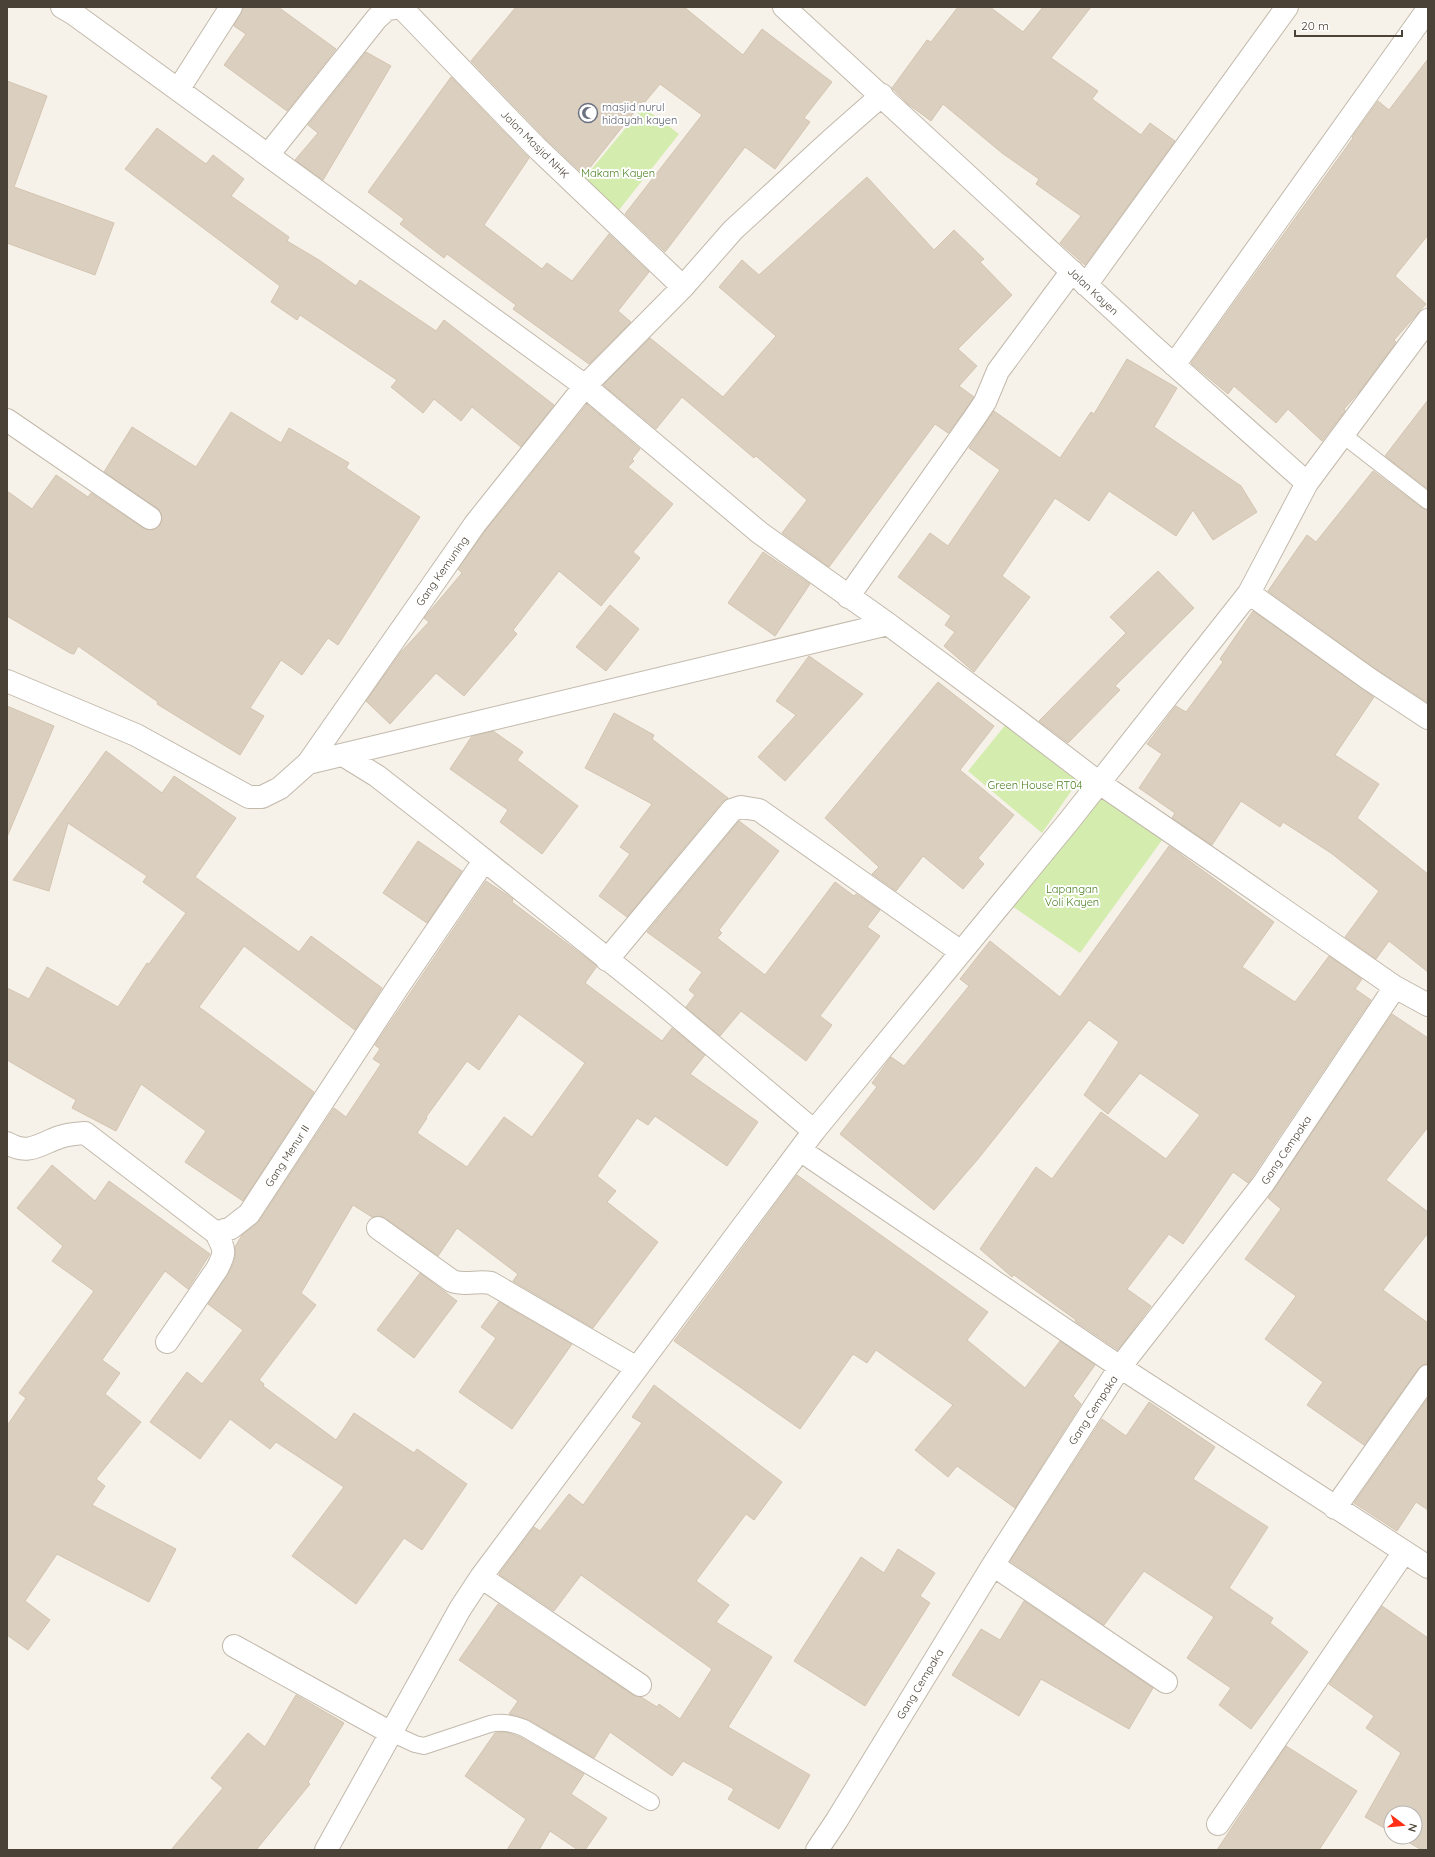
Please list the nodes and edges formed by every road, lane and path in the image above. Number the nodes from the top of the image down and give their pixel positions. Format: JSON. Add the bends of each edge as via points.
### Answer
{"nodes":[{"id":1,"x":231,"y":7,"type":"edge"},
{"id":2,"x":784,"y":7,"type":"edge"},
{"id":3,"x":1287,"y":7,"type":"edge"},
{"id":4,"x":72,"y":9,"type":"edge"},
{"id":5,"x":1428,"y":10,"type":"edge"},
{"id":6,"x":178,"y":90,"type":"junction"},
{"id":7,"x":882,"y":95,"type":"junction"},
{"id":8,"x":268,"y":155,"type":"junction"},
{"id":9,"x":1079,"y":278,"type":"junction"},
{"id":10,"x":683,"y":287,"type":"junction"},
{"id":11,"x":1428,"y":320,"type":"edge"},
{"id":12,"x":1174,"y":365,"type":"junction"},
{"id":13,"x":585,"y":386,"type":"junction"},
{"id":14,"x":7,"y":420,"type":"edge"},
{"id":15,"x":1343,"y":435,"type":"junction"},
{"id":16,"x":1307,"y":483,"type":"junction"},
{"id":17,"x":1428,"y":501,"type":"edge"},
{"id":18,"x":150,"y":518,"type":"dead end"},
{"id":19,"x":1249,"y":593,"type":"junction"},
{"id":20,"x":848,"y":597,"type":"junction"},
{"id":21,"x":888,"y":624,"type":"junction"},
{"id":22,"x":7,"y":681,"type":"edge"},
{"id":23,"x":1428,"y":718,"type":"edge"},
{"id":24,"x":343,"y":755,"type":"junction"},
{"id":25,"x":308,"y":762,"type":"junction"},
{"id":26,"x":1098,"y":782,"type":"junction"},
{"id":27,"x":484,"y":861,"type":"junction"},
{"id":28,"x":961,"y":952,"type":"junction"},
{"id":29,"x":607,"y":960,"type":"junction"},
{"id":30,"x":1395,"y":987,"type":"junction"},
{"id":31,"x":1428,"y":1005,"type":"edge"},
{"id":32,"x":814,"y":1131,"type":"junction"},
{"id":33,"x":7,"y":1143,"type":"edge"},
{"id":34,"x":800,"y":1150,"type":"junction"},
{"id":35,"x":378,"y":1228,"type":"dead end"},
{"id":36,"x":216,"y":1233,"type":"junction"},
{"id":37,"x":167,"y":1342,"type":"dead end"},
{"id":38,"x":1120,"y":1367,"type":"junction"},
{"id":39,"x":636,"y":1368,"type":"junction"},
{"id":40,"x":1428,"y":1376,"type":"edge"},
{"id":41,"x":1336,"y":1508,"type":"junction"},
{"id":42,"x":1404,"y":1552,"type":"junction"},
{"id":43,"x":993,"y":1565,"type":"junction"},
{"id":44,"x":1428,"y":1567,"type":"edge"},
{"id":45,"x":481,"y":1577,"type":"junction"},
{"id":46,"x":234,"y":1646,"type":"dead end"},
{"id":47,"x":1166,"y":1682,"type":"dead end"},
{"id":48,"x":640,"y":1685,"type":"dead end"},
{"id":49,"x":390,"y":1733,"type":"junction"},
{"id":50,"x":651,"y":1802,"type":"dead end"},
{"id":51,"x":1218,"y":1824,"type":"dead end"},
{"id":52,"x":326,"y":1850,"type":"edge"},
{"id":53,"x":817,"y":1850,"type":"edge"}],
"edges":[{"from":1,"to":6,"type":"street"},
{"from":2,"to":7,"type":"street","name":"Jalan Kayen"},
{"from":3,"to":9,"type":"street"},
{"from":4,"to":6,"type":"street"},
{"from":5,"to":12,"type":"street"},
{"from":6,"to":8,"type":"street"},
{"from":7,"to":9,"type":"street","name":"Jalan Kayen"},
{"from":7,"to":10,"type":"street","name":"Gang Kemuning","via":[[733,230]]},
{"from":8,"to":10,"type":"street","name":"Jalan Masjid NHK","via":[[387,9],[401,8],[536,146]]},
{"from":8,"to":13,"type":"street"},
{"from":9,"to":12,"type":"street","name":"Jalan Kayen"},
{"from":9,"to":20,"type":"street","via":[[998,371],[985,402]]},
{"from":10,"to":13,"type":"street","name":"Gang Kemuning"},
{"from":11,"to":15,"type":"street"},
{"from":12,"to":16,"type":"street","name":"Jalan Kayen"},
{"from":13,"to":20,"type":"street","via":[[760,533]]},
{"from":13,"to":25,"type":"street","name":"Gang Kemuning","via":[[475,524]]},
{"from":14,"to":18,"type":"street"},
{"from":15,"to":16,"type":"street"},
{"from":15,"to":17,"type":"lane"},
{"from":16,"to":19,"type":"street"},
{"from":19,"to":23,"type":"street"},
{"from":19,"to":26,"type":"street"},
{"from":20,"to":21,"type":"street"},
{"from":21,"to":24,"type":"street"},
{"from":21,"to":26,"type":"street"},
{"from":22,"to":25,"type":"street","name":"Gang Kemuning","via":[[136,735],[249,797],[262,797],[280,788]]},
{"from":24,"to":25,"type":"street"},
{"from":24,"to":27,"type":"street","via":[[377,776]]},
{"from":26,"to":28,"type":"street"},
{"from":26,"to":30,"type":"street"},
{"from":27,"to":29,"type":"street"},
{"from":27,"to":36,"type":"street","name":"Gang Menur II","via":[[249,1214],[231,1228]]},
{"from":28,"to":29,"type":"street","via":[[759,810],[741,807],[732,810]]},
{"from":28,"to":32,"type":"street"},
{"from":29,"to":32,"type":"street"},
{"from":30,"to":31,"type":"street"},
{"from":30,"to":38,"type":"street","name":"Gang Cempaka","via":[[1263,1184]]},
{"from":32,"to":34,"type":"street"},
{"from":33,"to":36,"type":"street","via":[[25,1150],[71,1134],[85,1133]]},
{"from":34,"to":38,"type":"street"},
{"from":34,"to":39,"type":"street"},
{"from":35,"to":39,"type":"street","via":[[452,1281],[465,1284],[484,1281],[491,1283]]},
{"from":36,"to":37,"type":"street","via":[[224,1248],[223,1258]]},
{"from":38,"to":41,"type":"street"},
{"from":38,"to":43,"type":"street","name":"Gang Cempaka"},
{"from":39,"to":45,"type":"street"},
{"from":40,"to":41,"type":"street"},
{"from":41,"to":42,"type":"street"},
{"from":42,"to":44,"type":"street"},
{"from":42,"to":51,"type":"street"},
{"from":43,"to":47,"type":"street"},
{"from":43,"to":53,"type":"street","name":"Gang Cempaka"},
{"from":45,"to":48,"type":"street"},
{"from":45,"to":49,"type":"street","via":[[460,1609]]},
{"from":46,"to":49,"type":"street"},
{"from":49,"to":50,"type":"lane","via":[[424,1746],[490,1724],[512,1723]]},
{"from":49,"to":52,"type":"street"}]}
